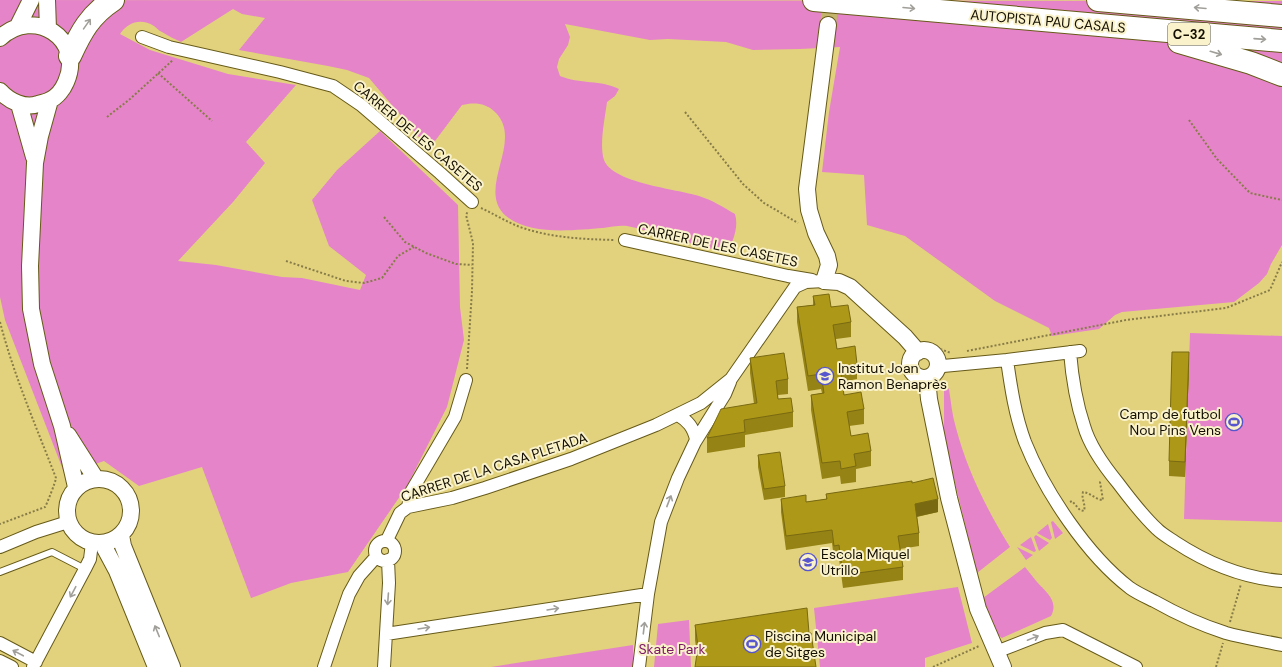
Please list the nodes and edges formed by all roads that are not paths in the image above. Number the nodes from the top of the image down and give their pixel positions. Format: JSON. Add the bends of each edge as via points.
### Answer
{"nodes":[{"id":1,"x":31,"y":0,"type":"edge"},
{"id":2,"x":47,"y":0,"type":"edge"},
{"id":3,"x":113,"y":0,"type":"edge"},
{"id":4,"x":814,"y":0,"type":"edge"},
{"id":5,"x":1098,"y":0,"type":"edge"},
{"id":6,"x":1282,"y":11,"type":"edge"},
{"id":7,"x":1239,"y":12,"type":"junction"},
{"id":8,"x":1282,"y":16,"type":"edge"},
{"id":9,"x":828,"y":25,"type":"tunnel mouth"},
{"id":10,"x":1096,"y":25,"type":"junction"},
{"id":11,"x":18,"y":26,"type":"junction"},
{"id":12,"x":48,"y":28,"type":"junction"},
{"id":13,"x":142,"y":37,"type":"dead end"},
{"id":14,"x":0,"y":38,"type":"edge"},
{"id":15,"x":1282,"y":41,"type":"edge"},
{"id":16,"x":70,"y":56,"type":"junction"},
{"id":17,"x":1282,"y":75,"type":"edge"},
{"id":18,"x":0,"y":91,"type":"edge"},
{"id":19,"x":50,"y":100,"type":"junction"},
{"id":20,"x":19,"y":104,"type":"junction"},
{"id":21,"x":35,"y":163,"type":"junction"},
{"id":22,"x":472,"y":202,"type":"road end"},
{"id":23,"x":625,"y":240,"type":"road end"},
{"id":24,"x":819,"y":281,"type":"junction"},
{"id":25,"x":918,"y":352,"type":"junction"},
{"id":26,"x":1007,"y":360,"type":"junction"},
{"id":27,"x":938,"y":364,"type":"junction"},
{"id":28,"x":927,"y":378,"type":"junction"},
{"id":29,"x":466,"y":380,"type":"road end"},
{"id":30,"x":731,"y":380,"type":"junction"},
{"id":31,"x":678,"y":415,"type":"junction"},
{"id":32,"x":62,"y":426,"type":"junction"},
{"id":33,"x":696,"y":439,"type":"junction"},
{"id":34,"x":96,"y":478,"type":"junction"},
{"id":35,"x":76,"y":487,"type":"junction"},
{"id":36,"x":408,"y":507,"type":"junction"},
{"id":37,"x":68,"y":522,"type":"junction"},
{"id":38,"x":121,"y":535,"type":"junction"},
{"id":39,"x":387,"y":540,"type":"junction"},
{"id":40,"x":97,"y":543,"type":"junction"},
{"id":41,"x":0,"y":546,"type":"edge"},
{"id":42,"x":376,"y":556,"type":"junction"},
{"id":43,"x":388,"y":560,"type":"junction"},
{"id":44,"x":86,"y":569,"type":"junction"},
{"id":45,"x":0,"y":572,"type":"edge"},
{"id":46,"x":1282,"y":580,"type":"edge"},
{"id":47,"x":648,"y":594,"type":"junction"},
{"id":48,"x":386,"y":634,"type":"junction"},
{"id":49,"x":0,"y":643,"type":"edge"},
{"id":50,"x":1282,"y":644,"type":"edge"},
{"id":51,"x":1000,"y":660,"type":"edge"},
{"id":52,"x":0,"y":661,"type":"edge"},
{"id":53,"x":34,"y":664,"type":"edge"},
{"id":54,"x":12,"y":667,"type":"edge"},
{"id":55,"x":156,"y":667,"type":"edge"},
{"id":56,"x":172,"y":667,"type":"edge"},
{"id":57,"x":324,"y":667,"type":"edge"},
{"id":58,"x":384,"y":667,"type":"edge"},
{"id":59,"x":639,"y":667,"type":"edge"},
{"id":60,"x":1136,"y":667,"type":"edge"}],
"edges":[{"from":1,"to":11,"type":"street"},
{"from":2,"to":12,"type":"street"},
{"from":16,"to":3,"type":"highway","one_way":true,"via":[[88,22],[96,12]]},
{"from":4,"to":10,"type":"highway","name":"AUTOPISTA PAU CASALS","number":"C-32","one_way":true},
{"from":7,"to":5,"type":"highway","name":"AUTOPISTA PAU CASALS","number":"C-32","one_way":true},
{"from":6,"to":7,"type":"highway"},
{"from":7,"to":8,"type":"highway","name":"AUTOPISTA PAU CASALS","number":"C-32"},
{"from":9,"to":24,"type":"street","via":[[807,189],[809,210],[829,265]]},
{"from":10,"to":15,"type":"highway","name":"AUTOPISTA PAU CASALS","number":"C-32","one_way":true},
{"from":10,"to":17,"type":"highway","one_way":true,"via":[[1178,42],[1251,63]]},
{"from":11,"to":12,"type":"street","via":[[34,24]]},
{"from":11,"to":14,"type":"street"},
{"from":12,"to":16,"type":"street","via":[[62,40]]},
{"from":13,"to":22,"type":"street","name":"CARRER DE LES CASETES","via":[[184,50],[333,86],[361,105]]},
{"from":16,"to":19,"type":"street","via":[[70,73],[63,89]]},
{"from":18,"to":20,"type":"street","via":[[5,97]]},
{"from":19,"to":20,"type":"street","via":[[35,105]]},
{"from":19,"to":21,"type":"street"},
{"from":20,"to":21,"type":"street"},
{"from":21,"to":32,"type":"street","via":[[30,266],[31,309],[42,364]]},
{"from":23,"to":24,"type":"street","name":"CARRER DE LES CASETES"},
{"from":24,"to":25,"type":"street","via":[[839,282],[850,287]]},
{"from":24,"to":30,"type":"street","name":"CARRER DE LA CASA PLETADA","via":[[801,284],[791,291]]},
{"from":25,"to":27,"type":"street","via":[[929,351],[935,356]]},
{"from":25,"to":28,"type":"street","via":[[913,356],[911,367],[916,375]]},
{"from":26,"to":27,"type":"street","via":[[943,366]]},
{"from":26,"to":46,"type":"street","via":[[1075,351],[1073,382],[1084,427],[1096,452],[1132,502],[1158,530],[1194,554],[1244,575]]},
{"from":26,"to":50,"type":"street","via":[[1018,417],[1039,471],[1060,508],[1103,564],[1131,588],[1175,613],[1226,633]]},
{"from":27,"to":28,"type":"street","via":[[934,374]]},
{"from":28,"to":51,"type":"street","via":[[949,498],[978,609]]},
{"from":29,"to":36,"type":"street","via":[[455,417],[411,492]]},
{"from":30,"to":31,"type":"street","name":"CARRER DE LA CASA PLETADA","via":[[702,403]]},
{"from":30,"to":33,"type":"street"},
{"from":31,"to":33,"type":"street","via":[[692,427]]},
{"from":31,"to":36,"type":"street","name":"CARRER DE LA CASA PLETADA","via":[[602,447],[517,478],[452,498]]},
{"from":32,"to":34,"type":"street"},
{"from":32,"to":35,"type":"street"},
{"from":47,"to":33,"type":"street","one_way":true,"via":[[661,522]]},
{"from":34,"to":35,"type":"street"},
{"from":34,"to":38,"type":"street","via":[[114,482],[124,490],[129,500],[129,523]]},
{"from":35,"to":37,"type":"street","via":[[67,502]]},
{"from":36,"to":39,"type":"street","name":"CARRER DE LA CASA PLETADA","via":[[400,513]]},
{"from":37,"to":40,"type":"street","via":[[80,538]]},
{"from":37,"to":41,"type":"street"},
{"from":38,"to":40,"type":"street","via":[[108,542]]},
{"from":56,"to":38,"type":"street","one_way":true,"via":[[123,546]]},
{"from":39,"to":42,"type":"street","via":[[380,541],[375,546]]},
{"from":39,"to":43,"type":"street","via":[[395,550]]},
{"from":40,"to":44,"type":"street"},
{"from":40,"to":55,"type":"street","via":[[117,571]]},
{"from":42,"to":43,"type":"street","via":[[380,560]]},
{"from":42,"to":57,"type":"street","via":[[359,576],[349,594]]},
{"from":43,"to":48,"type":"street","one_way":true},
{"from":44,"to":45,"type":"lane","via":[[52,552]]},
{"from":44,"to":53,"type":"street","one_way":true},
{"from":48,"to":47,"type":"street","one_way":true},
{"from":59,"to":47,"type":"street","one_way":true},
{"from":48,"to":58,"type":"street"},
{"from":53,"to":49,"type":"street","one_way":true},
{"from":51,"to":60,"type":"street","one_way":true,"via":[[1045,633],[1063,630]]},
{"from":52,"to":54,"type":"street"}]}
